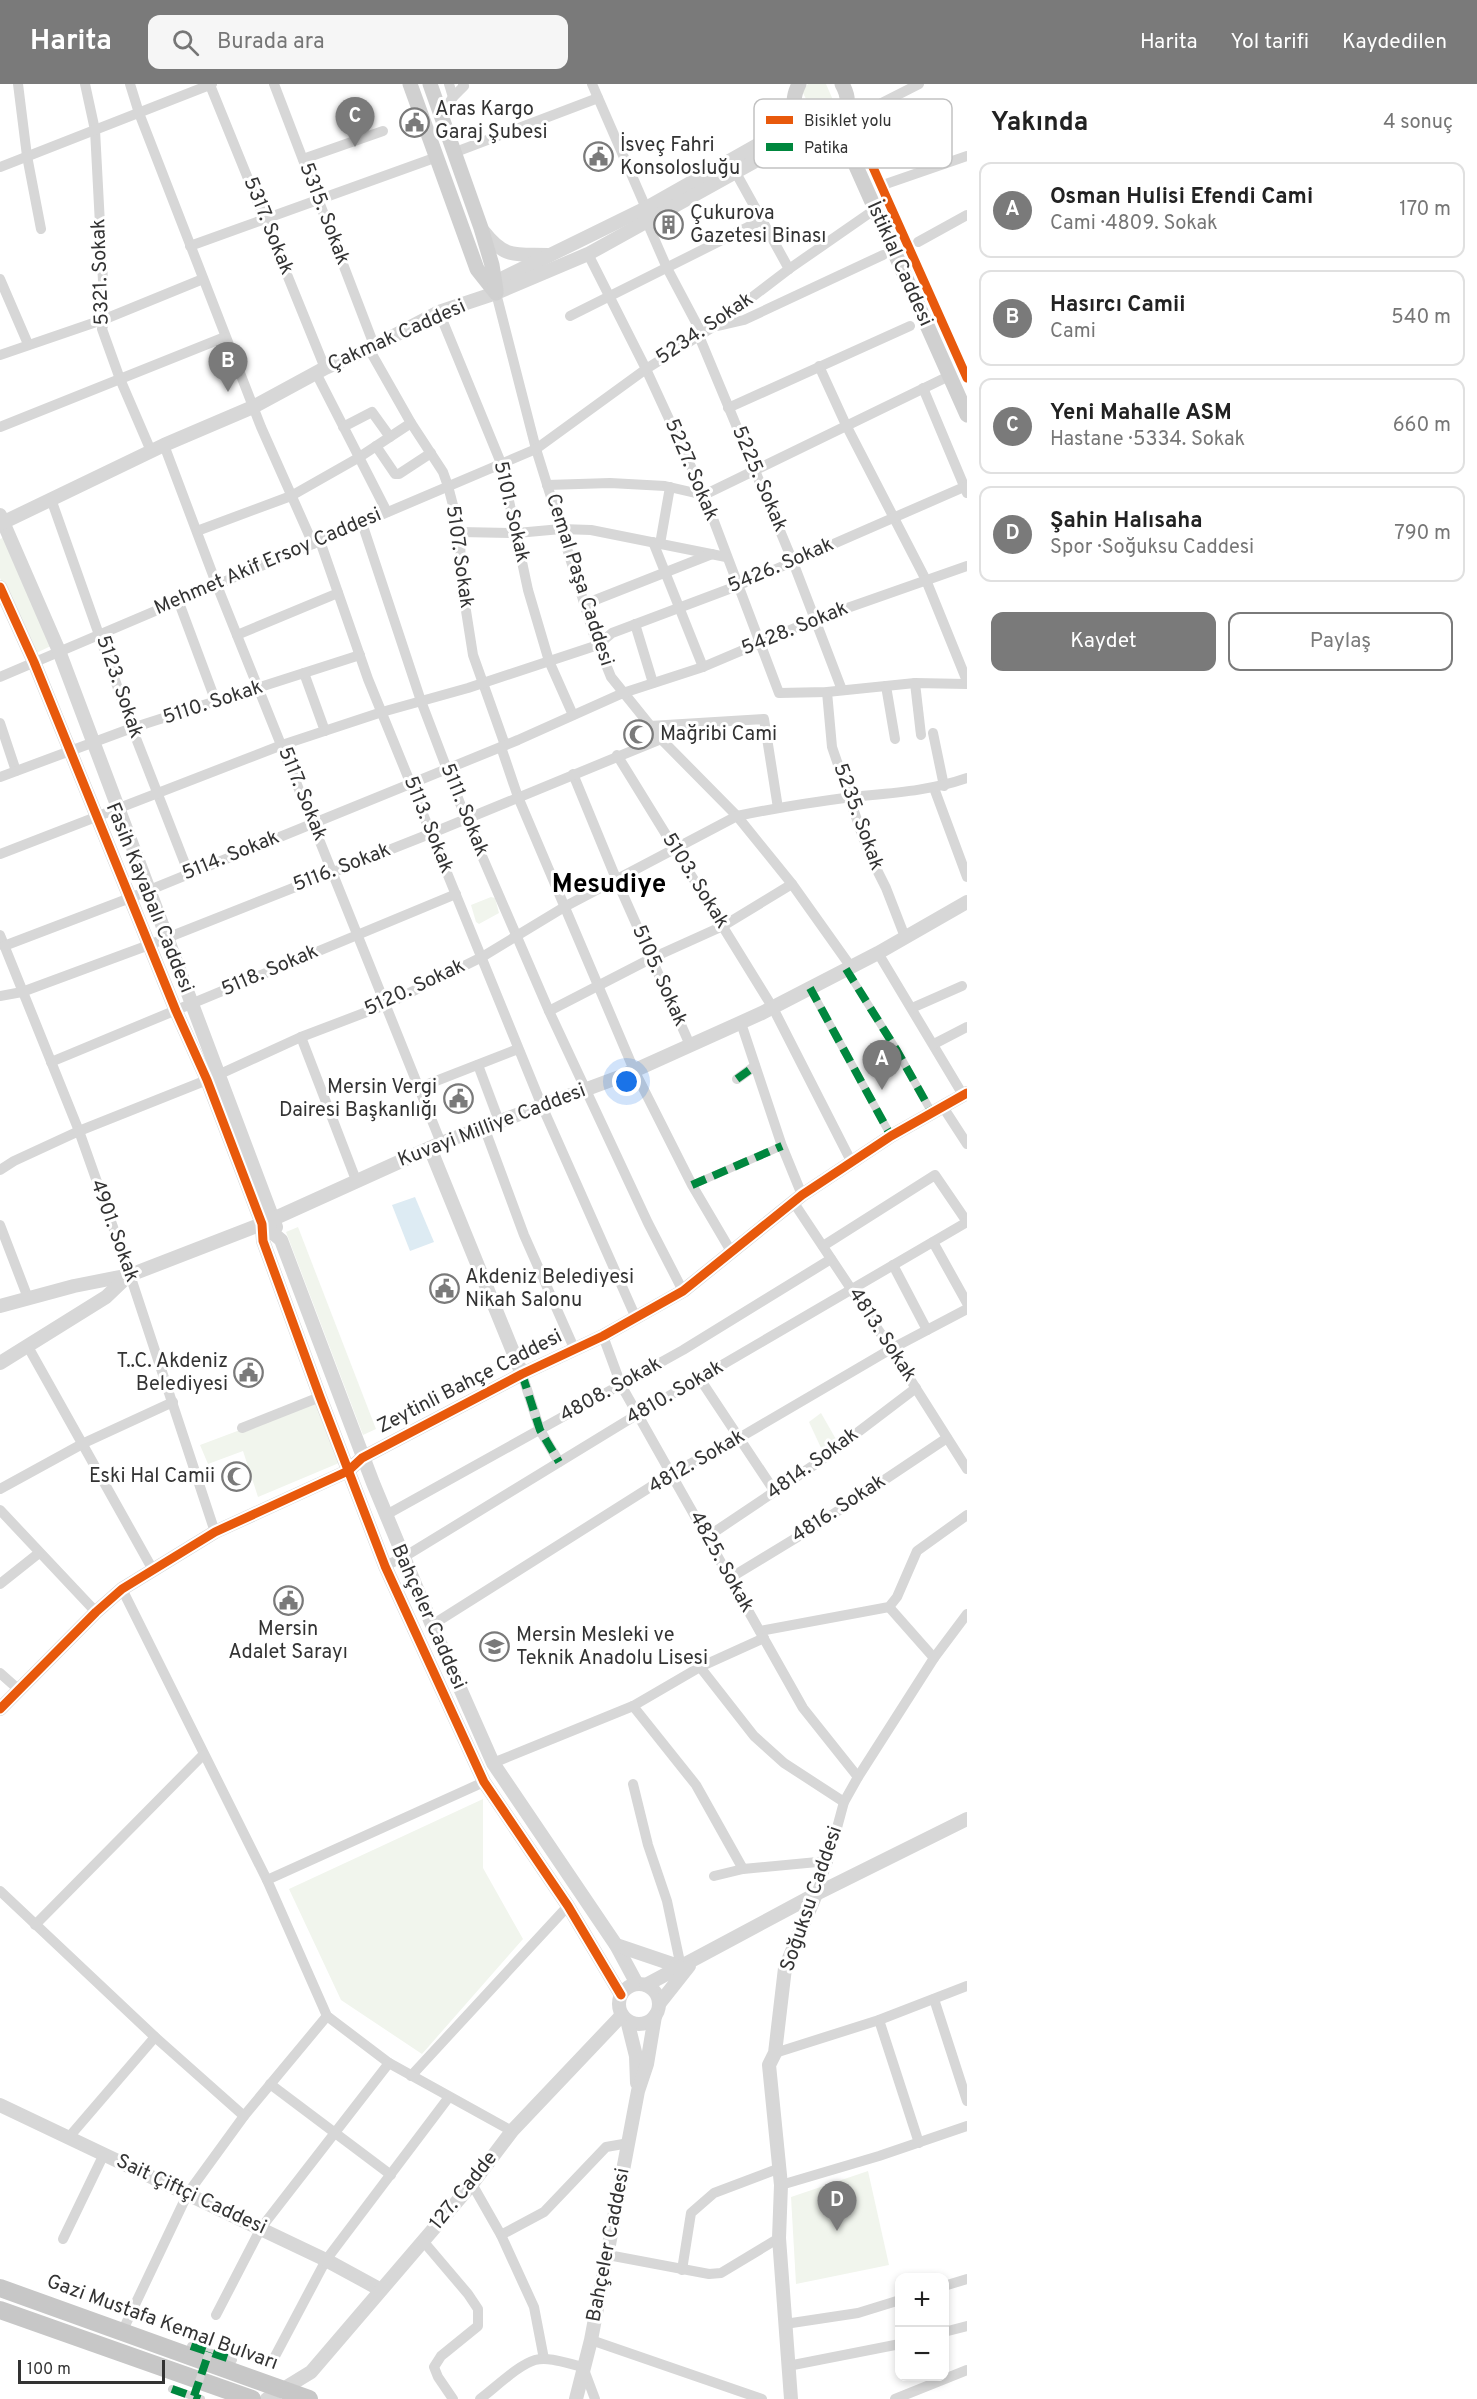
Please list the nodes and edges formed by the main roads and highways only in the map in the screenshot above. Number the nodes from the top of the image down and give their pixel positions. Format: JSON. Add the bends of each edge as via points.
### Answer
{"nodes":[{"id":1,"x":410,"y":84,"type":"edge"},
{"id":2,"x":430,"y":84,"type":"edge"},
{"id":3,"x":842,"y":84,"type":"edge"},
{"id":4,"x":846,"y":99,"type":"edge"},
{"id":5,"x":856,"y":168,"type":"edge"},
{"id":6,"x":960,"y":370,"type":"edge"},
{"id":7,"x":967,"y":416,"type":"edge"},
{"id":8,"x":0,"y":2288,"type":"edge"},
{"id":9,"x":0,"y":2310,"type":"edge"},
{"id":10,"x":274,"y":2394,"type":"edge"},
{"id":11,"x":304,"y":2398,"type":"edge"},
{"id":12,"x":252,"y":2399,"type":"edge"}],
"edges":[{"from":1,"to":2,"type":"main road","name":"Cemal Paşa Caddesi","via":[[477,269],[497,285]]},
{"from":3,"to":4,"type":"main road"},
{"from":5,"to":6,"type":"main road","name":"İstiklal Caddesi"},
{"from":6,"to":7,"type":"main road","name":"İstiklal Caddesi"},
{"from":8,"to":10,"type":"highway","name":"Gazi Mustafa Kemal Bulvarı"},
{"from":9,"to":12,"type":"highway","name":"Gazi Mustafa Kemal Bulvarı"},
{"from":10,"to":11,"type":"highway","name":"Gazi Mustafa Kemal Bulvarı"}]}
